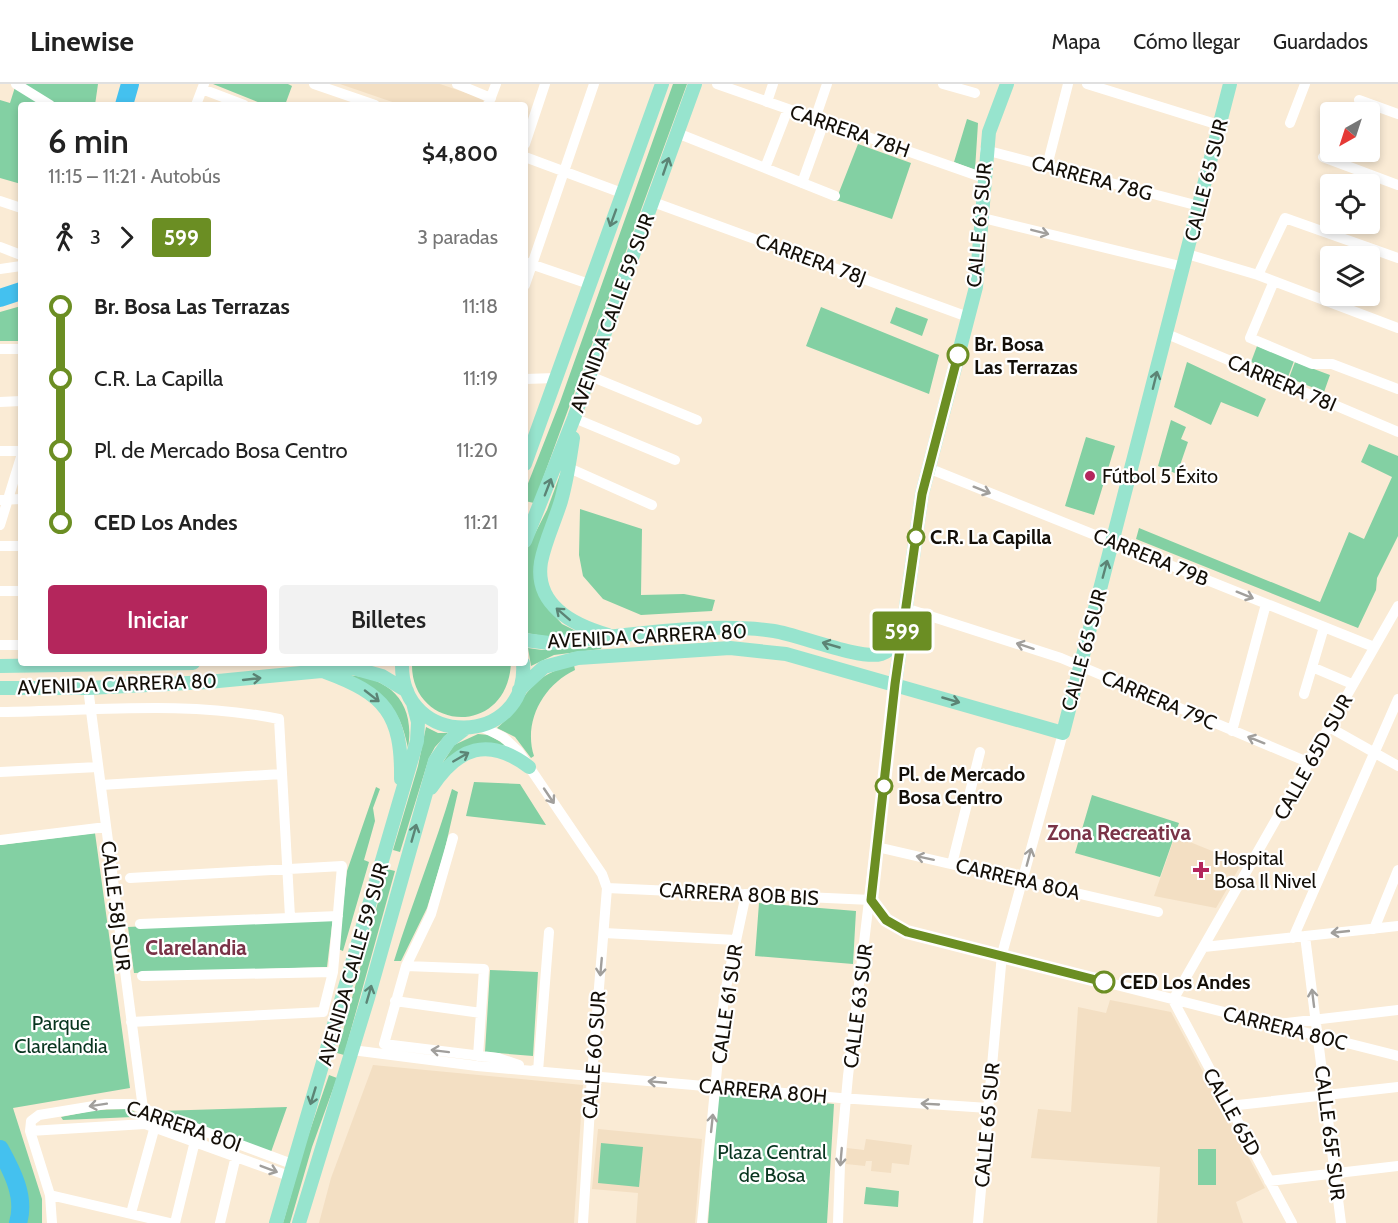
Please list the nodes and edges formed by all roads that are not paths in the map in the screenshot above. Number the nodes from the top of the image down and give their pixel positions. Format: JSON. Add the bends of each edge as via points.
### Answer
{"nodes":[{"id":1,"x":16,"y":84,"type":"edge"},
{"id":2,"x":314,"y":84,"type":"edge"},
{"id":3,"x":457,"y":84,"type":"edge"},
{"id":4,"x":496,"y":84,"type":"edge"},
{"id":5,"x":545,"y":84,"type":"edge"},
{"id":6,"x":594,"y":84,"type":"edge"},
{"id":7,"x":662,"y":84,"type":"edge"},
{"id":8,"x":695,"y":84,"type":"edge"},
{"id":9,"x":717,"y":84,"type":"edge"},
{"id":10,"x":773,"y":84,"type":"edge"},
{"id":11,"x":827,"y":84,"type":"edge"},
{"id":12,"x":943,"y":84,"type":"edge"},
{"id":13,"x":1007,"y":84,"type":"edge"},
{"id":14,"x":1068,"y":84,"type":"edge"},
{"id":15,"x":1087,"y":84,"type":"edge"},
{"id":16,"x":1230,"y":84,"type":"edge"},
{"id":17,"x":1305,"y":84,"type":"edge"},
{"id":18,"x":203,"y":86,"type":"edge"},
{"id":19,"x":975,"y":93,"type":"dead end"},
{"id":20,"x":1359,"y":100,"type":"dead end"},
{"id":21,"x":490,"y":101,"type":"edge"},
{"id":22,"x":45,"y":102,"type":"edge"},
{"id":23,"x":197,"y":102,"type":"edge"},
{"id":24,"x":238,"y":102,"type":"edge"},
{"id":25,"x":366,"y":102,"type":"edge"},
{"id":26,"x":767,"y":102,"type":"junction"},
{"id":27,"x":788,"y":109,"type":"junction"},
{"id":28,"x":1398,"y":114,"type":"edge"},
{"id":29,"x":820,"y":121,"type":"junction"},
{"id":30,"x":1290,"y":123,"type":"dead end"},
{"id":31,"x":1219,"y":125,"type":"junction"},
{"id":32,"x":677,"y":134,"type":"junction"},
{"id":33,"x":528,"y":135,"type":"edge"},
{"id":34,"x":985,"y":150,"type":"junction"},
{"id":35,"x":528,"y":158,"type":"edge"},
{"id":36,"x":1336,"y":162,"type":"edge"},
{"id":37,"x":1047,"y":166,"type":"junction"},
{"id":38,"x":765,"y":168,"type":"junction"},
{"id":39,"x":564,"y":171,"type":"junction"},
{"id":40,"x":984,"y":178,"type":"junction"},
{"id":41,"x":801,"y":183,"type":"junction"},
{"id":42,"x":1398,"y":185,"type":"edge"},
{"id":43,"x":622,"y":193,"type":"junction"},
{"id":44,"x":835,"y":196,"type":"dead end"},
{"id":45,"x":0,"y":201,"type":"edge"},
{"id":46,"x":653,"y":202,"type":"junction"},
{"id":47,"x":18,"y":207,"type":"edge"},
{"id":48,"x":1199,"y":207,"type":"junction"},
{"id":49,"x":983,"y":218,"type":"junction"},
{"id":50,"x":0,"y":247,"type":"edge"},
{"id":51,"x":18,"y":254,"type":"edge"},
{"id":52,"x":1398,"y":258,"type":"edge"},
{"id":53,"x":1186,"y":260,"type":"junction"},
{"id":54,"x":529,"y":263,"type":"edge"},
{"id":55,"x":18,"y":266,"type":"edge"},
{"id":56,"x":0,"y":269,"type":"edge"},
{"id":57,"x":1258,"y":275,"type":"junction"},
{"id":58,"x":1274,"y":281,"type":"junction"},
{"id":59,"x":589,"y":284,"type":"junction"},
{"id":60,"x":968,"y":317,"type":"junction"},
{"id":61,"x":1398,"y":328,"type":"edge"},
{"id":62,"x":1167,"y":334,"type":"junction"},
{"id":63,"x":0,"y":349,"type":"edge"},
{"id":64,"x":18,"y":349,"type":"edge"},
{"id":65,"x":590,"y":376,"type":"junction"},
{"id":66,"x":556,"y":378,"type":"junction"},
{"id":67,"x":528,"y":379,"type":"edge"},
{"id":68,"x":1398,"y":389,"type":"edge"},
{"id":69,"x":18,"y":401,"type":"edge"},
{"id":70,"x":547,"y":401,"type":"junction"},
{"id":71,"x":0,"y":402,"type":"edge"},
{"id":72,"x":574,"y":418,"type":"junction"},
{"id":73,"x":697,"y":420,"type":"dead end"},
{"id":74,"x":528,"y":432,"type":"edge"},
{"id":75,"x":1398,"y":432,"type":"edge"},
{"id":76,"x":0,"y":451,"type":"edge"},
{"id":77,"x":18,"y":451,"type":"edge"},
{"id":78,"x":528,"y":455,"type":"edge"},
{"id":79,"x":675,"y":460,"type":"dead end"},
{"id":80,"x":18,"y":465,"type":"edge"},
{"id":81,"x":569,"y":468,"type":"junction"},
{"id":82,"x":928,"y":468,"type":"junction"},
{"id":83,"x":4,"y":500,"type":"edge"},
{"id":84,"x":652,"y":505,"type":"dead end"},
{"id":85,"x":0,"y":525,"type":"edge"},
{"id":86,"x":528,"y":533,"type":"edge"},
{"id":87,"x":1113,"y":541,"type":"junction"},
{"id":88,"x":0,"y":546,"type":"edge"},
{"id":89,"x":18,"y":546,"type":"edge"},
{"id":90,"x":0,"y":591,"type":"edge"},
{"id":91,"x":18,"y":591,"type":"edge"},
{"id":92,"x":1266,"y":604,"type":"junction"},
{"id":93,"x":1398,"y":606,"type":"edge"},
{"id":94,"x":905,"y":608,"type":"junction"},
{"id":95,"x":1324,"y":627,"type":"junction"},
{"id":96,"x":901,"y":635,"type":"junction"},
{"id":97,"x":615,"y":637,"type":"junction"},
{"id":98,"x":528,"y":640,"type":"edge"},
{"id":99,"x":0,"y":645,"type":"edge"},
{"id":100,"x":18,"y":645,"type":"edge"},
{"id":101,"x":1374,"y":647,"type":"junction"},
{"id":102,"x":18,"y":665,"type":"edge"},
{"id":103,"x":0,"y":666,"type":"edge"},
{"id":104,"x":403,"y":666,"type":"edge"},
{"id":105,"x":523,"y":666,"type":"edge"},
{"id":106,"x":1080,"y":666,"type":"junction"},
{"id":107,"x":1312,"y":667,"type":"junction"},
{"id":108,"x":320,"y":671,"type":"junction"},
{"id":109,"x":895,"y":684,"type":"junction"},
{"id":110,"x":1352,"y":684,"type":"junction"},
{"id":111,"x":0,"y":688,"type":"edge"},
{"id":112,"x":88,"y":688,"type":"junction"},
{"id":113,"x":519,"y":690,"type":"junction"},
{"id":114,"x":1304,"y":694,"type":"dead end"},
{"id":115,"x":410,"y":697,"type":"junction"},
{"id":116,"x":1398,"y":699,"type":"edge"},
{"id":117,"x":91,"y":708,"type":"junction"},
{"id":118,"x":0,"y":712,"type":"edge"},
{"id":119,"x":473,"y":727,"type":"junction"},
{"id":120,"x":1329,"y":727,"type":"junction"},
{"id":121,"x":1232,"y":731,"type":"junction"},
{"id":122,"x":1063,"y":733,"type":"junction"},
{"id":123,"x":980,"y":752,"type":"dead end"},
{"id":124,"x":1373,"y":752,"type":"junction"},
{"id":125,"x":1310,"y":763,"type":"junction"},
{"id":126,"x":1398,"y":766,"type":"edge"},
{"id":127,"x":529,"y":767,"type":"junction"},
{"id":128,"x":98,"y":768,"type":"junction"},
{"id":129,"x":0,"y":772,"type":"edge"},
{"id":130,"x":281,"y":774,"type":"junction"},
{"id":131,"x":101,"y":786,"type":"junction"},
{"id":132,"x":401,"y":798,"type":"junction"},
{"id":133,"x":423,"y":800,"type":"junction"},
{"id":134,"x":106,"y":827,"type":"junction"},
{"id":135,"x":453,"y":838,"type":"dead end"},
{"id":136,"x":0,"y":840,"type":"edge"},
{"id":137,"x":877,"y":847,"type":"junction"},
{"id":138,"x":952,"y":864,"type":"junction"},
{"id":139,"x":287,"y":869,"type":"junction"},
{"id":140,"x":1398,"y":870,"type":"edge"},
{"id":141,"x":130,"y":878,"type":"dead end"},
{"id":142,"x":1022,"y":881,"type":"junction"},
{"id":143,"x":607,"y":888,"type":"junction"},
{"id":144,"x":746,"y":894,"type":"junction"},
{"id":145,"x":871,"y":900,"type":"junction"},
{"id":146,"x":1158,"y":912,"type":"dead end"},
{"id":147,"x":338,"y":916,"type":"junction"},
{"id":148,"x":290,"y":917,"type":"junction"},
{"id":149,"x":140,"y":924,"type":"dead end"},
{"id":150,"x":1398,"y":926,"type":"edge"},
{"id":151,"x":1374,"y":929,"type":"junction"},
{"id":152,"x":549,"y":933,"type":"dead end"},
{"id":153,"x":604,"y":933,"type":"junction"},
{"id":154,"x":1305,"y":936,"type":"junction"},
{"id":155,"x":1293,"y":938,"type":"junction"},
{"id":156,"x":736,"y":940,"type":"junction"},
{"id":157,"x":1204,"y":947,"type":"junction"},
{"id":158,"x":1002,"y":954,"type":"junction"},
{"id":159,"x":405,"y":966,"type":"junction"},
{"id":160,"x":333,"y":972,"type":"junction"},
{"id":161,"x":142,"y":976,"type":"dead end"},
{"id":162,"x":1173,"y":1000,"type":"junction"},
{"id":163,"x":395,"y":1001,"type":"junction"},
{"id":164,"x":1398,"y":1010,"type":"edge"},
{"id":165,"x":481,"y":1013,"type":"junction"},
{"id":166,"x":1316,"y":1020,"type":"junction"},
{"id":167,"x":131,"y":1022,"type":"junction"},
{"id":168,"x":1269,"y":1025,"type":"junction"},
{"id":169,"x":1318,"y":1037,"type":"junction"},
{"id":170,"x":352,"y":1050,"type":"junction"},
{"id":171,"x":476,"y":1056,"type":"junction"},
{"id":172,"x":1398,"y":1056,"type":"edge"},
{"id":173,"x":455,"y":1064,"type":"junction"},
{"id":174,"x":538,"y":1071,"type":"junction"},
{"id":175,"x":592,"y":1076,"type":"junction"},
{"id":176,"x":716,"y":1087,"type":"junction"},
{"id":177,"x":1398,"y":1087,"type":"edge"},
{"id":178,"x":1325,"y":1096,"type":"junction"},
{"id":179,"x":846,"y":1099,"type":"junction"},
{"id":180,"x":1229,"y":1106,"type":"junction"},
{"id":181,"x":988,"y":1107,"type":"junction"},
{"id":182,"x":144,"y":1109,"type":"junction"},
{"id":183,"x":150,"y":1125,"type":"junction"},
{"id":184,"x":30,"y":1131,"type":"junction"},
{"id":185,"x":195,"y":1141,"type":"junction"},
{"id":186,"x":236,"y":1156,"type":"junction"},
{"id":187,"x":1398,"y":1166,"type":"edge"},
{"id":188,"x":291,"y":1170,"type":"junction"},
{"id":189,"x":1335,"y":1173,"type":"junction"},
{"id":190,"x":1269,"y":1181,"type":"junction"},
{"id":191,"x":50,"y":1195,"type":"junction"},
{"id":192,"x":131,"y":1213,"type":"junction"},
{"id":193,"x":52,"y":1223,"type":"edge"},
{"id":194,"x":172,"y":1223,"type":"edge"},
{"id":195,"x":220,"y":1223,"type":"edge"},
{"id":196,"x":276,"y":1223,"type":"edge"},
{"id":197,"x":298,"y":1223,"type":"edge"},
{"id":198,"x":583,"y":1223,"type":"edge"},
{"id":199,"x":702,"y":1223,"type":"edge"},
{"id":200,"x":838,"y":1223,"type":"edge"},
{"id":201,"x":978,"y":1223,"type":"edge"},
{"id":202,"x":1292,"y":1223,"type":"edge"},
{"id":203,"x":1341,"y":1223,"type":"edge"}],
"edges":[{"from":1,"to":22,"type":"street"},
{"from":2,"to":25,"type":"street"},
{"from":3,"to":21,"type":"street"},
{"from":4,"to":21,"type":"street"},
{"from":5,"to":33,"type":"street"},
{"from":6,"to":39,"type":"street"},
{"from":7,"to":43,"type":"main road","name":"AVENIDA CALLE 59 SUR"},
{"from":8,"to":32,"type":"main road","name":"AVENIDA CALLE 59 SUR"},
{"from":9,"to":26,"type":"street","name":"CARRERA 78H"},
{"from":10,"to":26,"type":"street"},
{"from":11,"to":29,"type":"street"},
{"from":12,"to":19,"type":"street"},
{"from":13,"to":34,"type":"main road","name":"CALLE 63 SUR","via":[[993,115]]},
{"from":14,"to":37,"type":"street"},
{"from":15,"to":31,"type":"street"},
{"from":16,"to":31,"type":"main road","name":"CALLE 65 SUR"},
{"from":17,"to":30,"type":"street"},
{"from":18,"to":23,"type":"street"},
{"from":18,"to":24,"type":"street"},
{"from":20,"to":28,"type":"street"},
{"from":26,"to":27,"type":"street","name":"CARRERA 78H"},
{"from":27,"to":29,"type":"street","name":"CARRERA 78H"},
{"from":27,"to":38,"type":"street"},
{"from":29,"to":40,"type":"street","name":"CARRERA 78H"},
{"from":29,"to":41,"type":"street"},
{"from":31,"to":48,"type":"main road","name":"CALLE 65 SUR"},
{"from":32,"to":38,"type":"street"},
{"from":46,"to":32,"type":"main road","name":"AVENIDA CALLE 59 SUR","one_way":true},
{"from":34,"to":37,"type":"street","name":"CARRERA 78G"},
{"from":34,"to":40,"type":"main road","name":"CALLE 63 SUR"},
{"from":35,"to":39,"type":"street"},
{"from":36,"to":42,"type":"street"},
{"from":37,"to":48,"type":"street","name":"CARRERA 78G"},
{"from":38,"to":41,"type":"street"},
{"from":39,"to":43,"type":"street"},
{"from":39,"to":54,"type":"street"},
{"from":40,"to":49,"type":"main road","name":"CALLE 63 SUR"},
{"from":41,"to":44,"type":"street"},
{"from":43,"to":59,"type":"main road","name":"AVENIDA CALLE 59 SUR","one_way":true},
{"from":45,"to":47,"type":"street"},
{"from":46,"to":60,"type":"street","name":"CARRERA 78J"},
{"from":46,"to":65,"type":"main road","name":"AVENIDA CALLE 59 SUR"},
{"from":48,"to":53,"type":"main road","name":"CALLE 65 SUR"},
{"from":49,"to":53,"type":"street","one_way":true},
{"from":49,"to":60,"type":"main road","name":"CALLE 63 SUR","via":[[979,270]]},
{"from":50,"to":51,"type":"street"},
{"from":52,"to":57,"type":"street","via":[[1285,218]]},
{"from":53,"to":57,"type":"street"},
{"from":53,"to":62,"type":"main road","name":"CALLE 65 SUR"},
{"from":54,"to":59,"type":"street"},
{"from":55,"to":56,"type":"street"},
{"from":57,"to":58,"type":"street"},
{"from":58,"to":61,"type":"street"},
{"from":58,"to":68,"type":"street","via":[[1250,338],[1312,364],[1332,364]]},
{"from":59,"to":66,"type":"main road","name":"AVENIDA CALLE 59 SUR"},
{"from":60,"to":82,"type":"main road","name":"CALLE 63 SUR"},
{"from":62,"to":75,"type":"street","name":"CARRERA 78I"},
{"from":87,"to":62,"type":"main road","name":"CALLE 65 SUR","one_way":true},
{"from":63,"to":64,"type":"street"},
{"from":65,"to":72,"type":"main road","name":"AVENIDA CALLE 59 SUR"},
{"from":65,"to":73,"type":"street"},
{"from":66,"to":67,"type":"street"},
{"from":66,"to":70,"type":"main road","name":"AVENIDA CALLE 59 SUR"},
{"from":69,"to":71,"type":"street"},
{"from":70,"to":74,"type":"main road"},
{"from":70,"to":78,"type":"main road","name":"AVENIDA CALLE 59 SUR"},
{"from":72,"to":79,"type":"street"},
{"from":72,"to":81,"type":"main road"},
{"from":86,"to":72,"type":"main road","name":"AVENIDA CALLE 59 SUR","one_way":true},
{"from":76,"to":77,"type":"street"},
{"from":80,"to":83,"type":"street"},
{"from":81,"to":84,"type":"street"},
{"from":97,"to":81,"type":"main road","one_way":true,"via":[[564,617],[544,589],[542,562]]},
{"from":82,"to":87,"type":"street","name":"CARRERA 79B","one_way":true},
{"from":82,"to":94,"type":"main road","name":"CALLE 63 SUR"},
{"from":83,"to":85,"type":"street"},
{"from":87,"to":92,"type":"street","name":"CARRERA 79B","one_way":true},
{"from":106,"to":87,"type":"main road","name":"CALLE 65 SUR","one_way":true},
{"from":88,"to":89,"type":"street"},
{"from":90,"to":91,"type":"street"},
{"from":92,"to":95,"type":"street","name":"CARRERA 79B"},
{"from":92,"to":121,"type":"street"},
{"from":93,"to":101,"type":"street","name":"CALLE 65D SUR"},
{"from":94,"to":96,"type":"main road","name":"CALLE 63 SUR"},
{"from":106,"to":94,"type":"street","name":"CARRERA 79C","one_way":true},
{"from":95,"to":101,"type":"street","name":"CARRERA 79B"},
{"from":95,"to":107,"type":"street"},
{"from":96,"to":97,"type":"main road","name":"AVENIDA CARRERA 80","one_way":true,"via":[[888,651],[872,655],[756,629]]},
{"from":96,"to":109,"type":"main road","name":"CALLE 63 SUR"},
{"from":97,"to":98,"type":"main road","name":"AVENIDA CARRERA 80","via":[[549,643]]},
{"from":99,"to":100,"type":"street"},
{"from":101,"to":110,"type":"street","name":"CALLE 65D SUR"},
{"from":102,"to":103,"type":"main road","name":"AVENIDA CARRERA 80"},
{"from":104,"to":115,"type":"main road","name":"AVENIDA CALLE 59 SUR"},
{"from":105,"to":113,"type":"main road"},
{"from":106,"to":121,"type":"street","name":"CARRERA 79C"},
{"from":106,"to":122,"type":"main road","name":"CALLE 65 SUR"},
{"from":107,"to":110,"type":"street"},
{"from":107,"to":114,"type":"street"},
{"from":112,"to":108,"type":"main road","name":"AVENIDA CARRERA 80","one_way":true},
{"from":108,"to":115,"type":"main road","name":"AVENIDA CARRERA 80","via":[[360,669],[382,676]]},
{"from":108,"to":132,"type":"main road","one_way":true,"via":[[371,694],[391,716],[401,752]]},
{"from":109,"to":113,"type":"main road","name":"AVENIDA CARRERA 80","via":[[779,653],[730,648],[571,659],[544,667]]},
{"from":109,"to":122,"type":"main road","name":"AVENIDA CARRERA 80","one_way":true},
{"from":109,"to":137,"type":"street","name":"CALLE 63 SUR"},
{"from":110,"to":120,"type":"street","name":"CALLE 65D SUR"},
{"from":111,"to":112,"type":"main road","name":"AVENIDA CARRERA 80"},
{"from":112,"to":117,"type":"street","name":"CALLE 58J SUR"},
{"from":113,"to":119,"type":"main road","name":"AVENIDA CARRERA 80","via":[[504,713]]},
{"from":115,"to":119,"type":"main road","name":"AVENIDA CARRERA 80","via":[[437,723]]},
{"from":115,"to":132,"type":"main road","name":"AVENIDA CALLE 59 SUR","via":[[418,722],[417,741]]},
{"from":116,"to":124,"type":"street"},
{"from":117,"to":118,"type":"street"},
{"from":117,"to":128,"type":"street","name":"CALLE 58J SUR"},
{"from":117,"to":130,"type":"street","via":[[204,709],[279,720]]},
{"from":119,"to":127,"type":"street","via":[[503,737]]},
{"from":119,"to":133,"type":"main road","name":"AVENIDA CALLE 59 SUR","via":[[449,741],[438,754]]},
{"from":120,"to":124,"type":"street"},
{"from":120,"to":125,"type":"street","name":"CALLE 65D SUR"},
{"from":125,"to":121,"type":"street","name":"CARRERA 79C","one_way":true},
{"from":142,"to":122,"type":"street","name":"CALLE 65 SUR","one_way":true},
{"from":123,"to":138,"type":"street"},
{"from":124,"to":126,"type":"street"},
{"from":124,"to":155,"type":"street"},
{"from":125,"to":157,"type":"street","name":"CALLE 65D SUR"},
{"from":133,"to":127,"type":"main road","one_way":true,"via":[[451,763],[476,750],[500,751]]},
{"from":127,"to":143,"type":"street","one_way":true,"via":[[602,874]]},
{"from":128,"to":129,"type":"street"},
{"from":128,"to":131,"type":"street","name":"CALLE 58J SUR"},
{"from":130,"to":131,"type":"street"},
{"from":130,"to":139,"type":"street"},
{"from":131,"to":134,"type":"street","name":"CALLE 58J SUR"},
{"from":132,"to":188,"type":"main road","name":"AVENIDA CALLE 59 SUR","one_way":true},
{"from":170,"to":133,"type":"main road","name":"AVENIDA CALLE 59 SUR","one_way":true},
{"from":134,"to":136,"type":"street"},
{"from":134,"to":167,"type":"street","name":"CALLE 58J SUR"},
{"from":135,"to":159,"type":"street","via":[[431,914]]},
{"from":138,"to":137,"type":"street","name":"CARRERA 80A","one_way":true},
{"from":137,"to":145,"type":"street","name":"CALLE 63 SUR"},
{"from":138,"to":142,"type":"street","name":"CARRERA 80A"},
{"from":139,"to":141,"type":"street"},
{"from":139,"to":147,"type":"street","via":[[342,866]]},
{"from":139,"to":148,"type":"street"},
{"from":140,"to":151,"type":"street"},
{"from":142,"to":146,"type":"street","name":"CARRERA 80A"},
{"from":142,"to":158,"type":"street","name":"CALLE 65 SUR"},
{"from":143,"to":144,"type":"street","name":"CARRERA 80B BIS"},
{"from":143,"to":153,"type":"street","name":"CALLE 60 SUR"},
{"from":144,"to":145,"type":"street","name":"CARRERA 80B BIS"},
{"from":144,"to":156,"type":"street","name":"CALLE 61 SUR"},
{"from":145,"to":158,"type":"street","name":"CARRERA 80C","via":[[900,930]]},
{"from":145,"to":179,"type":"street","name":"CALLE 63 SUR"},
{"from":147,"to":148,"type":"street"},
{"from":147,"to":160,"type":"street"},
{"from":148,"to":149,"type":"street"},
{"from":150,"to":151,"type":"street"},
{"from":151,"to":154,"type":"street","one_way":true},
{"from":152,"to":174,"type":"street"},
{"from":153,"to":156,"type":"street"},
{"from":153,"to":175,"type":"street","name":"CALLE 60 SUR","one_way":true},
{"from":154,"to":155,"type":"street"},
{"from":166,"to":154,"type":"street","name":"CALLE 65F SUR","one_way":true},
{"from":155,"to":157,"type":"street"},
{"from":156,"to":176,"type":"street","name":"CALLE 61 SUR","via":[[724,997]]},
{"from":157,"to":162,"type":"street","name":"CALLE 65D SUR"},
{"from":158,"to":162,"type":"street","name":"CARRERA 80C"},
{"from":158,"to":181,"type":"street","name":"CALLE 65 SUR"},
{"from":159,"to":163,"type":"street"},
{"from":159,"to":165,"type":"street","via":[[484,969]]},
{"from":160,"to":161,"type":"street"},
{"from":160,"to":167,"type":"street","via":[[323,1012]]},
{"from":162,"to":168,"type":"street","name":"CARRERA 80C"},
{"from":162,"to":180,"type":"street","name":"CALLE 65D"},
{"from":163,"to":165,"type":"street"},
{"from":171,"to":163,"type":"street","name":"CARRERA 80H","one_way":true,"via":[[384,1044]]},
{"from":164,"to":166,"type":"street"},
{"from":165,"to":171,"type":"street"},
{"from":166,"to":168,"type":"street"},
{"from":166,"to":169,"type":"street","name":"CALLE 65F SUR"},
{"from":167,"to":182,"type":"street","name":"CALLE 58J SUR"},
{"from":168,"to":169,"type":"street","name":"CARRERA 80C"},
{"from":169,"to":172,"type":"street","name":"CARRERA 80C"},
{"from":169,"to":178,"type":"street","name":"CALLE 65F SUR"},
{"from":170,"to":173,"type":"street","name":"CARRERA 80H"},
{"from":170,"to":197,"type":"main road","name":"AVENIDA CALLE 59 SUR"},
{"from":171,"to":173,"type":"street"},
{"from":171,"to":174,"type":"street","name":"CARRERA 80H","via":[[498,1058]]},
{"from":173,"to":174,"type":"street","name":"CARRERA 80H"},
{"from":174,"to":175,"type":"street","name":"CARRERA 80H"},
{"from":176,"to":175,"type":"street","name":"CARRERA 80H","one_way":true},
{"from":175,"to":198,"type":"street","name":"CALLE 60 SUR"},
{"from":176,"to":179,"type":"street","name":"CARRERA 80H"},
{"from":199,"to":176,"type":"street","name":"CALLE 61 SUR","one_way":true},
{"from":177,"to":178,"type":"street"},
{"from":178,"to":180,"type":"street"},
{"from":178,"to":189,"type":"street","name":"CALLE 65F SUR"},
{"from":181,"to":179,"type":"street","name":"CARRERA 80H","one_way":true},
{"from":179,"to":200,"type":"street","name":"CALLE 63 SUR","one_way":true},
{"from":180,"to":190,"type":"street","name":"CALLE 65D"},
{"from":181,"to":201,"type":"street","name":"CALLE 65 SUR"},
{"from":182,"to":183,"type":"street","name":"CALLE 58J SUR"},
{"from":182,"to":184,"type":"street","name":"CARRERA 80I","one_way":true,"via":[[116,1103],[39,1115],[32,1121]]},
{"from":182,"to":188,"type":"street","name":"CARRERA 80I"},
{"from":183,"to":184,"type":"street","name":"CARRERA 80I"},
{"from":183,"to":185,"type":"street","name":"CARRERA 80I"},
{"from":183,"to":192,"type":"street","name":"CALLE 58J SUR"},
{"from":184,"to":191,"type":"street"},
{"from":185,"to":186,"type":"street","name":"CARRERA 80I"},
{"from":185,"to":194,"type":"street"},
{"from":186,"to":188,"type":"street","name":"CARRERA 80I","one_way":true},
{"from":186,"to":195,"type":"street"},
{"from":187,"to":189,"type":"street"},
{"from":188,"to":196,"type":"main road","name":"AVENIDA CALLE 59 SUR"},
{"from":189,"to":190,"type":"street"},
{"from":189,"to":203,"type":"street","name":"CALLE 65F SUR"},
{"from":190,"to":202,"type":"street","name":"CALLE 65D"},
{"from":191,"to":192,"type":"street"},
{"from":191,"to":193,"type":"street"},
{"from":192,"to":194,"type":"street"}]}
